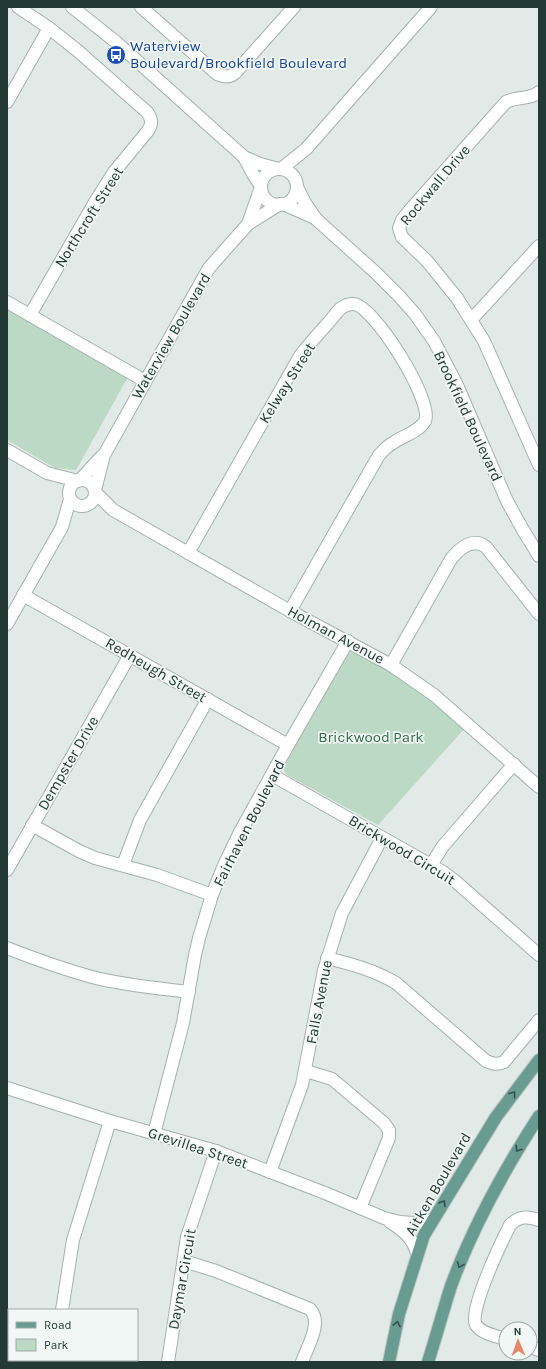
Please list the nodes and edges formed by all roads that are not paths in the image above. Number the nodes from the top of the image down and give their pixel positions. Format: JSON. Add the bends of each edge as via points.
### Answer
{"nodes":[{"id":1,"x":18,"y":7,"type":"edge"},
{"id":2,"x":72,"y":7,"type":"edge"},
{"id":3,"x":141,"y":7,"type":"edge"},
{"id":4,"x":294,"y":7,"type":"edge"},
{"id":5,"x":431,"y":7,"type":"edge"},
{"id":6,"x":49,"y":28,"type":"junction"},
{"id":7,"x":538,"y":94,"type":"edge"},
{"id":8,"x":7,"y":102,"type":"edge"},
{"id":9,"x":306,"y":149,"type":"junction"},
{"id":10,"x":244,"y":157,"type":"junction"},
{"id":11,"x":280,"y":169,"type":"junction"},
{"id":12,"x":261,"y":186,"type":"junction"},
{"id":13,"x":297,"y":186,"type":"junction"},
{"id":14,"x":281,"y":204,"type":"junction"},
{"id":15,"x":316,"y":219,"type":"junction"},
{"id":16,"x":248,"y":224,"type":"junction"},
{"id":17,"x":539,"y":246,"type":"edge"},
{"id":18,"x":7,"y":302,"type":"edge"},
{"id":19,"x":30,"y":315,"type":"junction"},
{"id":20,"x":471,"y":320,"type":"junction"},
{"id":21,"x":145,"y":381,"type":"junction"},
{"id":22,"x":7,"y":450,"type":"edge"},
{"id":23,"x":104,"y":455,"type":"junction"},
{"id":24,"x":539,"y":465,"type":"edge"},
{"id":25,"x":47,"y":473,"type":"junction"},
{"id":26,"x":79,"y":481,"type":"junction"},
{"id":27,"x":95,"y":491,"type":"junction"},
{"id":28,"x":70,"y":498,"type":"junction"},
{"id":29,"x":85,"y":506,"type":"junction"},
{"id":30,"x":113,"y":510,"type":"junction"},
{"id":31,"x":62,"y":527,"type":"junction"},
{"id":32,"x":188,"y":553,"type":"junction"},
{"id":33,"x":539,"y":556,"type":"edge"},
{"id":34,"x":24,"y":595,"type":"junction"},
{"id":35,"x":290,"y":611,"type":"junction"},
{"id":36,"x":539,"y":614,"type":"edge"},
{"id":37,"x":7,"y":624,"type":"edge"},
{"id":38,"x":348,"y":641,"type":"junction"},
{"id":39,"x":130,"y":655,"type":"junction"},
{"id":40,"x":391,"y":665,"type":"junction"},
{"id":41,"x":208,"y":700,"type":"junction"},
{"id":42,"x":288,"y":746,"type":"junction"},
{"id":43,"x":514,"y":764,"type":"junction"},
{"id":44,"x":272,"y":775,"type":"junction"},
{"id":45,"x":539,"y":787,"type":"edge"},
{"id":46,"x":32,"y":825,"type":"junction"},
{"id":47,"x":382,"y":838,"type":"junction"},
{"id":48,"x":123,"y":865,"type":"junction"},
{"id":49,"x":431,"y":865,"type":"junction"},
{"id":50,"x":7,"y":870,"type":"edge"},
{"id":51,"x":212,"y":895,"type":"junction"},
{"id":52,"x":7,"y":948,"type":"edge"},
{"id":53,"x":539,"y":955,"type":"edge"},
{"id":54,"x":327,"y":958,"type":"junction"},
{"id":55,"x":189,"y":992,"type":"junction"},
{"id":56,"x":539,"y":1020,"type":"edge"},
{"id":57,"x":539,"y":1060,"type":"edge"},
{"id":58,"x":306,"y":1071,"type":"junction"},
{"id":59,"x":7,"y":1089,"type":"edge"},
{"id":60,"x":539,"y":1116,"type":"edge"},
{"id":61,"x":110,"y":1121,"type":"junction"},
{"id":62,"x":154,"y":1134,"type":"junction"},
{"id":63,"x":216,"y":1151,"type":"junction"},
{"id":64,"x":270,"y":1172,"type":"junction"},
{"id":65,"x":360,"y":1208,"type":"junction"},
{"id":66,"x":384,"y":1218,"type":"junction"},
{"id":67,"x":432,"y":1220,"type":"junction"},
{"id":68,"x":539,"y":1220,"type":"edge"},
{"id":69,"x":417,"y":1254,"type":"junction"},
{"id":70,"x":184,"y":1261,"type":"junction"},
{"id":71,"x":62,"y":1309,"type":"edge"},
{"id":72,"x":498,"y":1336,"type":"edge"},
{"id":73,"x":168,"y":1362,"type":"edge"},
{"id":74,"x":302,"y":1362,"type":"edge"},
{"id":75,"x":389,"y":1362,"type":"edge"},
{"id":76,"x":428,"y":1362,"type":"edge"}],
"edges":[{"from":1,"to":6,"type":"street"},
{"from":2,"to":10,"type":"street","via":[[116,42]]},
{"from":3,"to":4,"type":"street","via":[[217,74],[228,77],[235,73]]},
{"from":5,"to":9,"type":"street"},
{"from":6,"to":8,"type":"street"},
{"from":6,"to":19,"type":"street","name":"Northcroft Street","via":[[147,112],[152,125],[114,172]]},
{"from":7,"to":20,"type":"street","name":"Rockwall Drive","via":[[506,102],[410,210],[400,225],[402,237],[442,279]]},
{"from":9,"to":11,"type":"street"},
{"from":9,"to":13,"type":"street","via":[[298,167]]},
{"from":10,"to":11,"type":"street"},
{"from":10,"to":12,"type":"street"},
{"from":11,"to":12,"type":"street","via":[[265,176]]},
{"from":11,"to":13,"type":"street","via":[[292,174]]},
{"from":12,"to":14,"type":"street","via":[[265,198],[274,204]]},
{"from":12,"to":16,"type":"street","name":"Waterview Boulevard"},
{"from":13,"to":14,"type":"street","via":[[292,198]]},
{"from":13,"to":15,"type":"street","name":"Brookfield Boulevard"},
{"from":14,"to":15,"type":"street","name":"Brookfield Boulevard"},
{"from":14,"to":16,"type":"street","name":"Waterview Boulevard"},
{"from":15,"to":33,"type":"street","name":"Brookfield Boulevard","via":[[399,296],[434,342],[457,385],[507,501]]},
{"from":16,"to":21,"type":"street","name":"Waterview Boulevard","via":[[209,268]]},
{"from":17,"to":20,"type":"street"},
{"from":18,"to":19,"type":"street"},
{"from":19,"to":21,"type":"street"},
{"from":20,"to":24,"type":"street","name":"Rockwall Drive","via":[[496,366]]},
{"from":21,"to":23,"type":"street","name":"Waterview Boulevard"},
{"from":22,"to":25,"type":"street"},
{"from":23,"to":26,"type":"street","name":"Waterview Boulevard"},
{"from":23,"to":27,"type":"street","name":"Waterview Boulevard"},
{"from":25,"to":26,"type":"street"},
{"from":25,"to":28,"type":"street"},
{"from":26,"to":27,"type":"street","via":[[88,481]]},
{"from":26,"to":28,"type":"street","via":[[70,489]]},
{"from":27,"to":29,"type":"street","via":[[92,502]]},
{"from":27,"to":30,"type":"street","name":"Holman Avenue"},
{"from":28,"to":29,"type":"street","via":[[76,505]]},
{"from":28,"to":31,"type":"street"},
{"from":29,"to":30,"type":"street","name":"Holman Avenue"},
{"from":29,"to":31,"type":"street"},
{"from":30,"to":32,"type":"street","name":"Holman Avenue"},
{"from":31,"to":34,"type":"street"},
{"from":32,"to":35,"type":"street","name":"Holman Avenue"},
{"from":32,"to":35,"type":"street","name":"Kelway Street","via":[[300,356],[341,308],[350,304],[358,305],[372,318],[402,358],[412,375],[426,417],[420,427],[392,443],[379,455]]},
{"from":34,"to":37,"type":"street"},
{"from":34,"to":39,"type":"street","name":"Redheugh Street"},
{"from":35,"to":38,"type":"street","name":"Holman Avenue"},
{"from":36,"to":40,"type":"street","via":[[486,546],[479,543],[466,545],[452,559]]},
{"from":38,"to":40,"type":"street","name":"Holman Avenue"},
{"from":38,"to":42,"type":"street","name":"Fairhaven Boulevard"},
{"from":39,"to":41,"type":"street","name":"Redheugh Street"},
{"from":39,"to":46,"type":"street","name":"Dempster Drive"},
{"from":40,"to":43,"type":"street","name":"Holman Avenue","via":[[434,695]]},
{"from":41,"to":42,"type":"street","name":"Redheugh Street"},
{"from":41,"to":48,"type":"street","via":[[140,820]]},
{"from":42,"to":44,"type":"street","name":"Fairhaven Boulevard"},
{"from":43,"to":45,"type":"street","name":"Holman Avenue"},
{"from":43,"to":49,"type":"street","via":[[443,846]]},
{"from":44,"to":47,"type":"street","name":"Brickwood Circuit"},
{"from":44,"to":51,"type":"street","name":"Fairhaven Boulevard","via":[[225,863]]},
{"from":46,"to":48,"type":"street","via":[[78,851]]},
{"from":46,"to":50,"type":"street","name":"Dempster Drive"},
{"from":47,"to":49,"type":"street","name":"Brickwood Circuit"},
{"from":47,"to":54,"type":"street","name":"Falls Avenue","via":[[342,913]]},
{"from":48,"to":51,"type":"street"},
{"from":49,"to":53,"type":"street","name":"Brickwood Circuit","via":[[455,881]]},
{"from":51,"to":55,"type":"street","name":"Fairhaven Boulevard","via":[[198,944]]},
{"from":52,"to":55,"type":"street","via":[[92,977]]},
{"from":54,"to":56,"type":"street","via":[[384,975],[492,1064],[504,1062]]},
{"from":54,"to":58,"type":"street","name":"Falls Avenue"},
{"from":55,"to":62,"type":"street","name":"Fairhaven Boulevard","via":[[182,1029]]},
{"from":67,"to":57,"type":"main road","name":"Aitken Boulevard","one_way":true,"via":[[496,1117]]},
{"from":58,"to":64,"type":"street","name":"Falls Avenue"},
{"from":58,"to":65,"type":"street","via":[[326,1076],[338,1083],[389,1130],[389,1138]]},
{"from":59,"to":61,"type":"street","name":"Grevillea Street"},
{"from":60,"to":76,"type":"main road","one_way":true,"via":[[513,1157],[472,1236],[452,1286]]},
{"from":61,"to":62,"type":"street","name":"Grevillea Street"},
{"from":61,"to":71,"type":"street","via":[[73,1240]]},
{"from":62,"to":63,"type":"street","name":"Grevillea Street"},
{"from":63,"to":64,"type":"street","name":"Grevillea Street"},
{"from":63,"to":70,"type":"street","name":"Daymar Circuit","via":[[188,1236]]},
{"from":64,"to":65,"type":"street","name":"Grevillea Street"},
{"from":65,"to":66,"type":"street","name":"Grevillea Street"},
{"from":66,"to":67,"type":"street","via":[[413,1223]]},
{"from":66,"to":69,"type":"street","via":[[406,1233],[414,1243]]},
{"from":67,"to":69,"type":"main road","name":"Aitken Boulevard"},
{"from":68,"to":72,"type":"street","via":[[524,1217],[510,1225],[490,1268],[476,1307],[474,1317],[477,1326]]},
{"from":75,"to":69,"type":"main road","name":"Aitken Boulevard","one_way":true,"via":[[399,1314]]},
{"from":70,"to":73,"type":"street","name":"Daymar Circuit"},
{"from":70,"to":74,"type":"street","via":[[216,1271],[310,1310],[315,1317],[315,1327]]}]}
